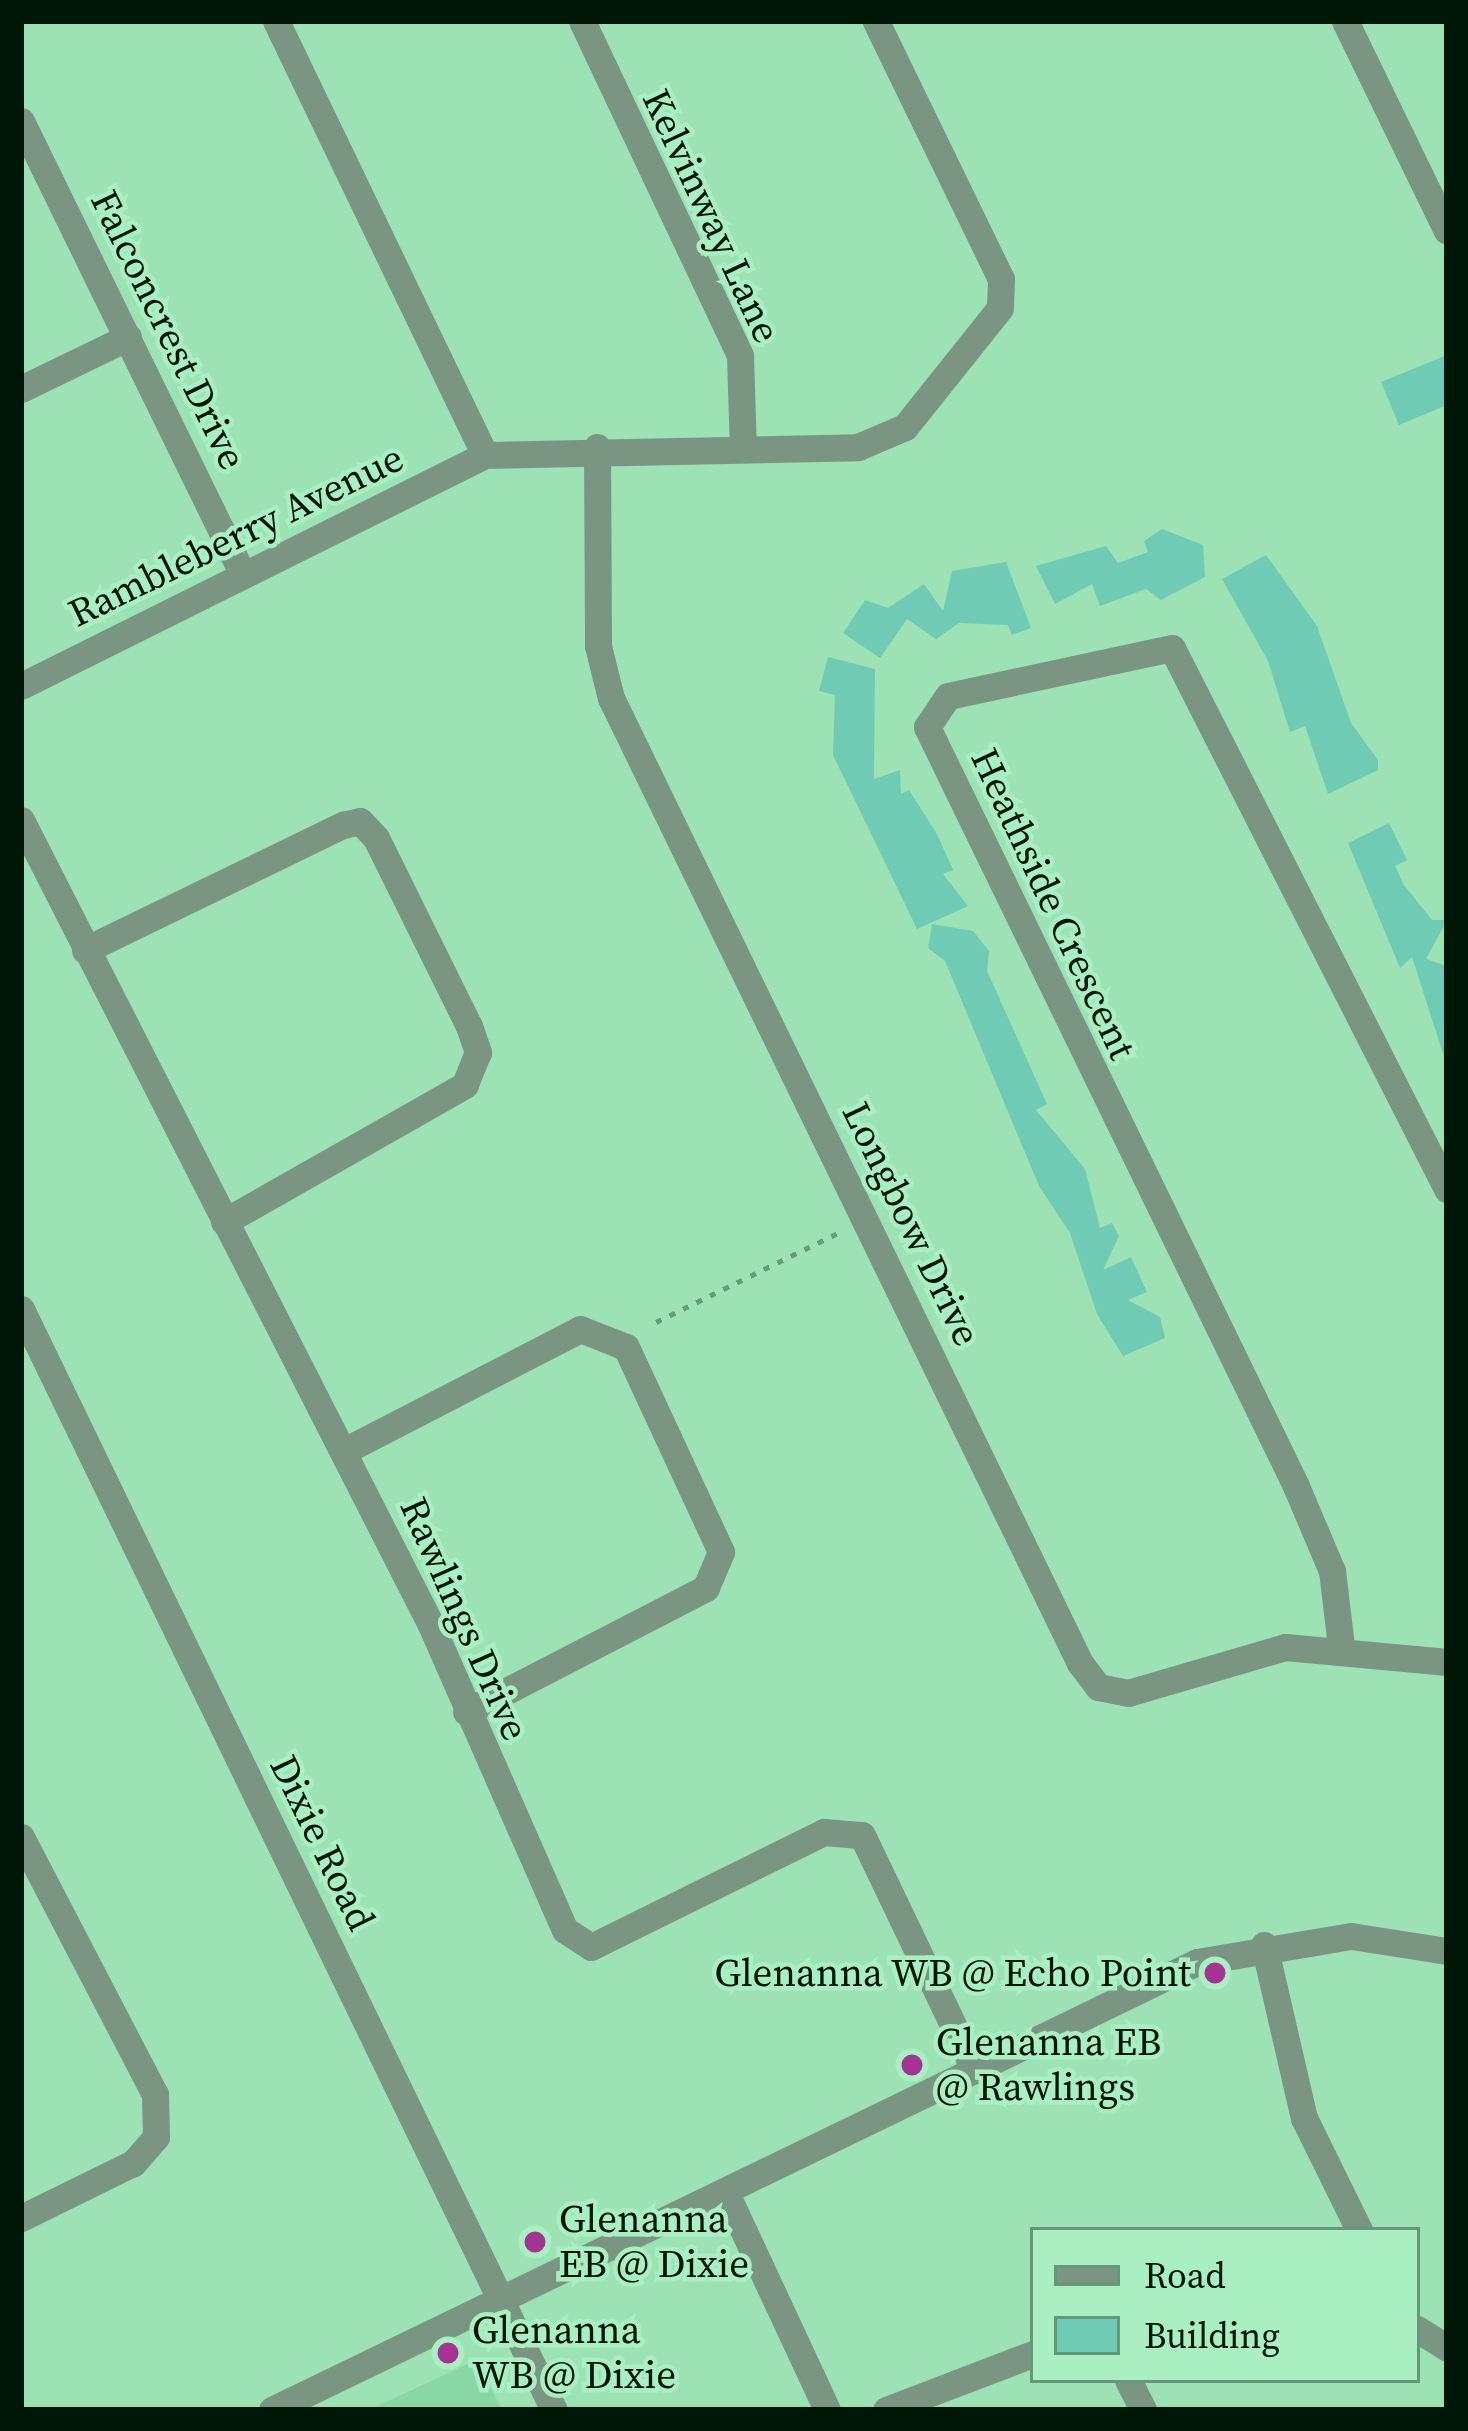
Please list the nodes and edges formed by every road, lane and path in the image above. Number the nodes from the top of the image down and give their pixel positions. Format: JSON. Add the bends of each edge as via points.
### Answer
{"nodes":[{"id":1,"x":276,"y":21,"type":"edge"},
{"id":2,"x":582,"y":21,"type":"edge"},
{"id":3,"x":876,"y":21,"type":"edge"},
{"id":4,"x":1345,"y":21,"type":"edge"},
{"id":5,"x":21,"y":121,"type":"edge"},
{"id":6,"x":1447,"y":231,"type":"edge"},
{"id":7,"x":128,"y":337,"type":"junction"},
{"id":8,"x":21,"y":389,"type":"edge"},
{"id":9,"x":598,"y":447,"type":"junction"},
{"id":10,"x":743,"y":449,"type":"junction"},
{"id":11,"x":485,"y":455,"type":"junction"},
{"id":12,"x":243,"y":575,"type":"junction"},
{"id":13,"x":21,"y":686,"type":"edge"},
{"id":14,"x":21,"y":820,"type":"edge"},
{"id":15,"x":85,"y":950,"type":"junction"},
{"id":16,"x":1447,"y":1189,"type":"edge"},
{"id":17,"x":224,"y":1222,"type":"junction"},
{"id":18,"x":842,"y":1232,"type":"dead end"},
{"id":19,"x":21,"y":1309,"type":"edge"},
{"id":20,"x":656,"y":1322,"type":"dead end"},
{"id":21,"x":344,"y":1451,"type":"junction"},
{"id":22,"x":1341,"y":1646,"type":"junction"},
{"id":23,"x":1447,"y":1662,"type":"edge"},
{"id":24,"x":466,"y":1712,"type":"junction"},
{"id":25,"x":21,"y":1838,"type":"edge"},
{"id":26,"x":1264,"y":1945,"type":"junction"},
{"id":27,"x":1447,"y":1951,"type":"edge"},
{"id":28,"x":974,"y":2069,"type":"junction"},
{"id":29,"x":726,"y":2193,"type":"junction"},
{"id":30,"x":21,"y":2218,"type":"edge"},
{"id":31,"x":1358,"y":2227,"type":"edge"},
{"id":32,"x":502,"y":2301,"type":"junction"},
{"id":33,"x":1420,"y":2331,"type":"edge"},
{"id":34,"x":1447,"y":2348,"type":"edge"},
{"id":35,"x":1030,"y":2355,"type":"edge"},
{"id":36,"x":1130,"y":2383,"type":"edge"},
{"id":37,"x":272,"y":2410,"type":"edge"},
{"id":38,"x":554,"y":2410,"type":"edge"},
{"id":39,"x":827,"y":2410,"type":"edge"},
{"id":40,"x":886,"y":2410,"type":"edge"},
{"id":41,"x":1143,"y":2410,"type":"edge"}],
"edges":[{"from":1,"to":11,"type":"street"},
{"from":2,"to":10,"type":"street","name":"Kelvinway Lane","via":[[740,356]]},
{"from":3,"to":10,"type":"street","name":"Rambleberry Avenue","via":[[1001,279],[1000,308],[905,427],[859,447]]},
{"from":4,"to":6,"type":"street"},
{"from":5,"to":7,"type":"street","name":"Falconcrest Drive"},
{"from":7,"to":8,"type":"street"},
{"from":7,"to":12,"type":"street","name":"Falconcrest Drive"},
{"from":9,"to":10,"type":"street","name":"Rambleberry Avenue"},
{"from":9,"to":11,"type":"street","name":"Rambleberry Avenue"},
{"from":9,"to":22,"type":"street","name":"Longbow Drive","via":[[598,646],[611,698],[1080,1663],[1098,1687],[1128,1694],[1285,1647]]},
{"from":11,"to":12,"type":"street","name":"Rambleberry Avenue"},
{"from":12,"to":13,"type":"street","name":"Rambleberry Avenue"},
{"from":14,"to":15,"type":"street","name":"Rawlings Drive"},
{"from":15,"to":17,"type":"street","name":"Rawlings Drive"},
{"from":15,"to":17,"type":"street","via":[[343,824],[360,821],[376,838],[478,1052],[465,1085]]},
{"from":16,"to":22,"type":"street","name":"Heathside Crescent","via":[[1172,648],[948,696],[927,727],[1296,1486],[1332,1570]]},
{"from":17,"to":21,"type":"street","name":"Rawlings Drive"},
{"from":18,"to":20,"type":"path"},
{"from":19,"to":32,"type":"street","name":"Dixie Road"},
{"from":21,"to":24,"type":"street","name":"Rawlings Drive"},
{"from":21,"to":24,"type":"street","via":[[580,1329],[626,1347],[721,1552],[706,1588]]},
{"from":22,"to":23,"type":"street","name":"Longbow Drive"},
{"from":24,"to":28,"type":"street","name":"Rawlings Drive","via":[[531,1868],[565,1930],[591,1947],[824,1832],[862,1835]]},
{"from":25,"to":30,"type":"street","via":[[155,2094],[156,2137],[133,2164]]},
{"from":26,"to":27,"type":"street","via":[[1351,1936]]},
{"from":26,"to":28,"type":"street","via":[[1197,1962]]},
{"from":26,"to":31,"type":"street","via":[[1304,2118]]},
{"from":28,"to":29,"type":"street"},
{"from":29,"to":32,"type":"street"},
{"from":29,"to":39,"type":"street"},
{"from":32,"to":37,"type":"street"},
{"from":32,"to":38,"type":"street","name":"Dixie Road"},
{"from":33,"to":34,"type":"street"},
{"from":35,"to":40,"type":"street"},
{"from":36,"to":41,"type":"street"}]}
